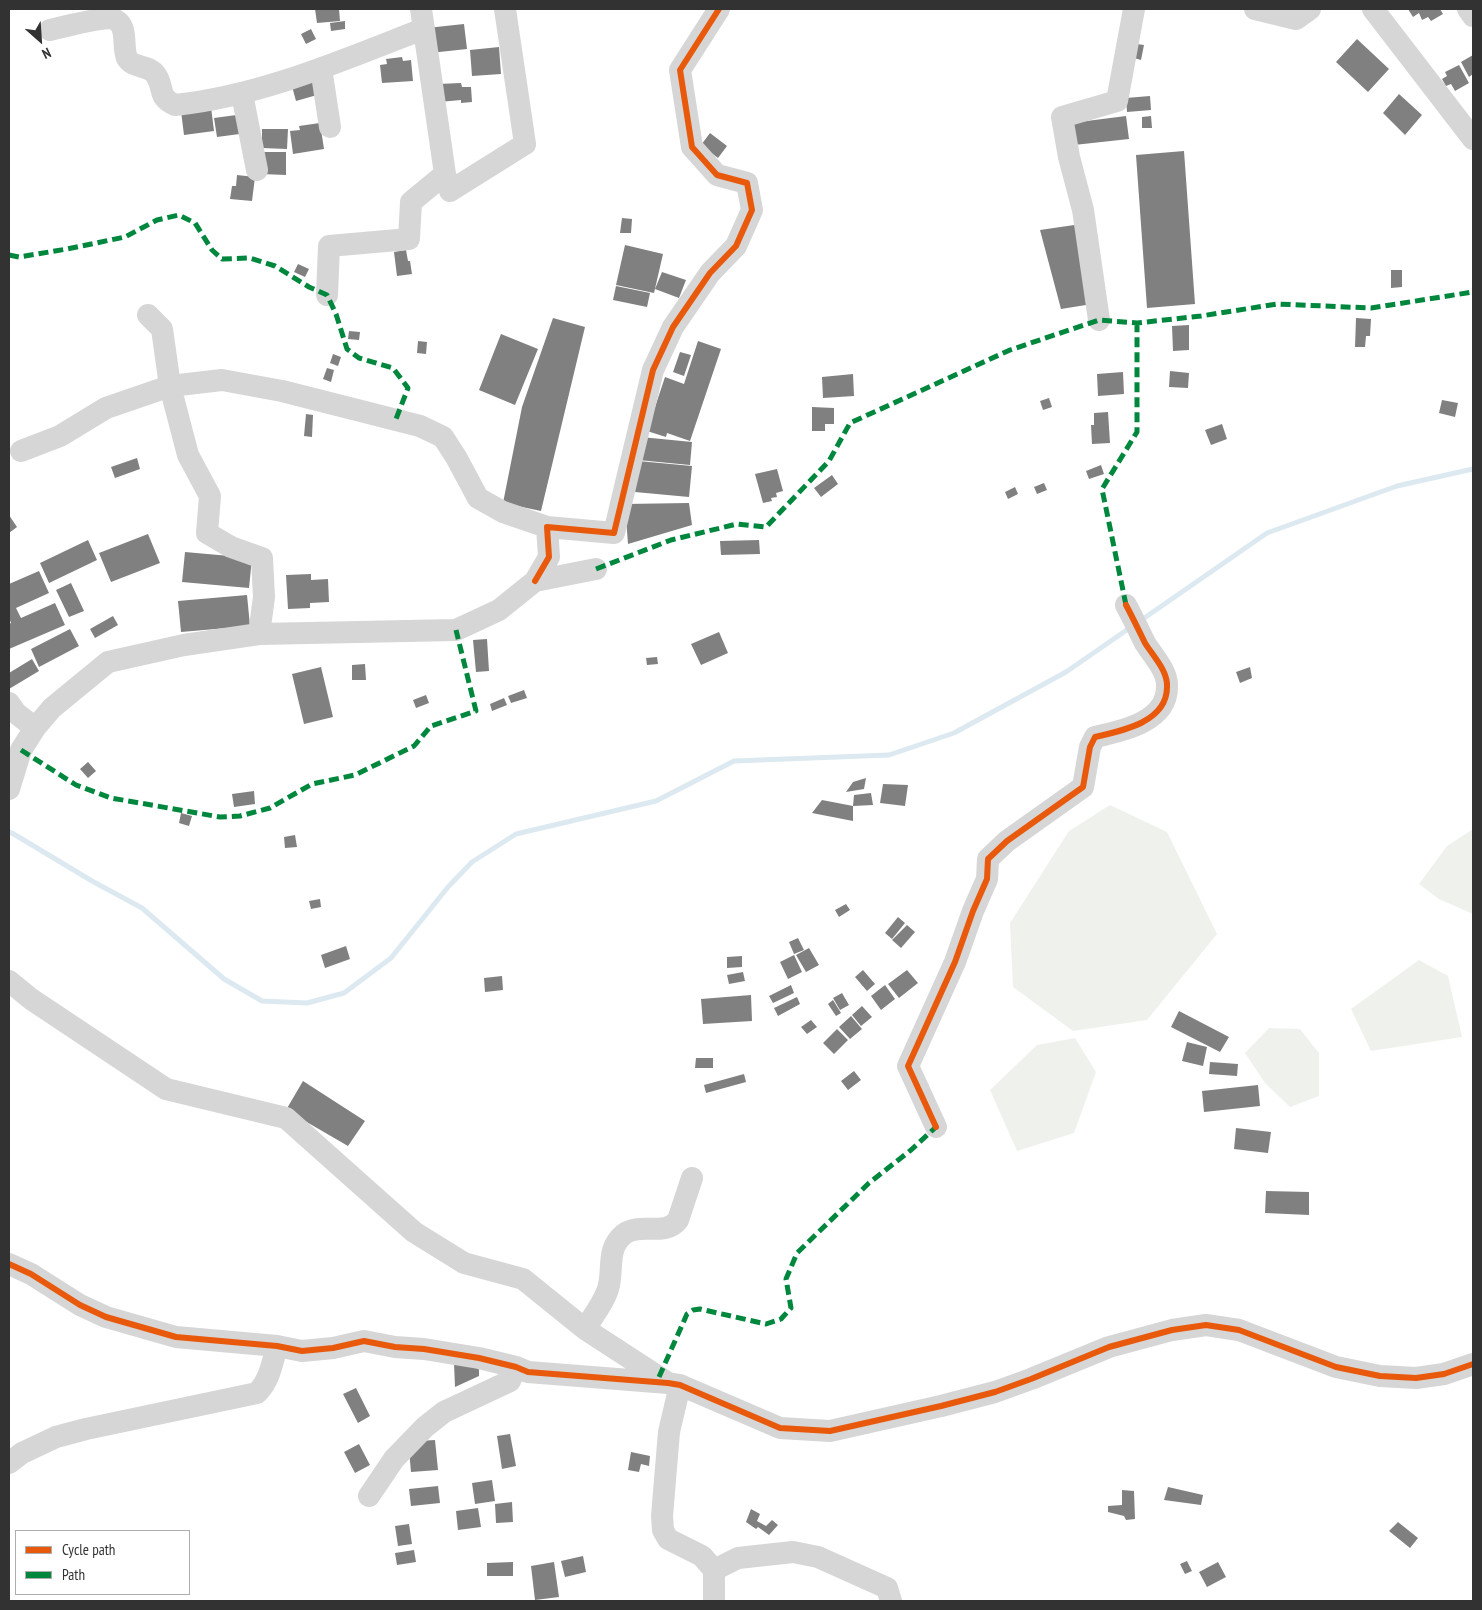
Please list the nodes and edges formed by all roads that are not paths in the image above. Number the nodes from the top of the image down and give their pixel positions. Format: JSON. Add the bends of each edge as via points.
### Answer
{"nodes":[{"id":1,"x":505,"y":9,"type":"edge"},
{"id":2,"x":719,"y":9,"type":"edge"},
{"id":3,"x":1134,"y":9,"type":"edge"},
{"id":4,"x":1255,"y":9,"type":"edge"},
{"id":5,"x":1310,"y":9,"type":"edge"},
{"id":6,"x":1468,"y":9,"type":"edge"},
{"id":7,"x":1378,"y":10,"type":"edge"},
{"id":8,"x":1473,"y":16,"type":"edge"},
{"id":9,"x":422,"y":19,"type":"edge"},
{"id":10,"x":50,"y":30,"type":"dead end"},
{"id":11,"x":321,"y":68,"type":"junction"},
{"id":12,"x":242,"y":94,"type":"junction"},
{"id":13,"x":330,"y":127,"type":"dead end"},
{"id":14,"x":1473,"y":139,"type":"edge"},
{"id":15,"x":257,"y":170,"type":"dead end"},
{"id":16,"x":445,"y":174,"type":"junction"},
{"id":17,"x":327,"y":294,"type":"dead end"},
{"id":18,"x":148,"y":315,"type":"dead end"},
{"id":19,"x":1099,"y":320,"type":"dead end"},
{"id":20,"x":170,"y":386,"type":"junction"},
{"id":21,"x":21,"y":451,"type":"dead end"},
{"id":22,"x":547,"y":527,"type":"junction"},
{"id":23,"x":596,"y":569,"type":"dead end"},
{"id":24,"x":535,"y":581,"type":"junction"},
{"id":25,"x":1126,"y":605,"type":"dead end"},
{"id":26,"x":259,"y":634,"type":"junction"},
{"id":27,"x":9,"y":703,"type":"edge"},
{"id":28,"x":35,"y":728,"type":"junction"},
{"id":29,"x":9,"y":789,"type":"edge"},
{"id":30,"x":9,"y":981,"type":"edge"},
{"id":31,"x":936,"y":1127,"type":"dead end"},
{"id":32,"x":692,"y":1178,"type":"dead end"},
{"id":33,"x":9,"y":1264,"type":"edge"},
{"id":34,"x":585,"y":1330,"type":"junction"},
{"id":35,"x":277,"y":1346,"type":"junction"},
{"id":36,"x":1473,"y":1364,"type":"edge"},
{"id":37,"x":516,"y":1367,"type":"junction"},
{"id":38,"x":674,"y":1384,"type":"junction"},
{"id":39,"x":9,"y":1463,"type":"edge"},
{"id":40,"x":369,"y":1496,"type":"dead end"},
{"id":41,"x":714,"y":1570,"type":"junction"},
{"id":42,"x":714,"y":1601,"type":"edge"},
{"id":43,"x":891,"y":1601,"type":"edge"}],
"edges":[{"from":1,"to":16,"type":"street","via":[[525,144],[450,191]]},
{"from":2,"to":22,"type":"street","via":[[680,70],[692,147],[717,175],[747,183],[752,210],[736,246],[710,274],[673,327],[653,370],[614,533]]},
{"from":3,"to":19,"type":"street","via":[[1117,101],[1062,117],[1083,210]]},
{"from":4,"to":5,"type":"street","via":[[1296,19]]},
{"from":6,"to":8,"type":"street"},
{"from":7,"to":14,"type":"street"},
{"from":9,"to":11,"type":"street"},
{"from":9,"to":16,"type":"street"},
{"from":10,"to":12,"type":"street","via":[[103,19],[120,23],[127,58],[132,63],[148,67],[155,74],[166,101],[175,105]]},
{"from":11,"to":12,"type":"street"},
{"from":11,"to":13,"type":"street"},
{"from":12,"to":15,"type":"street"},
{"from":16,"to":17,"type":"street","via":[[411,202],[409,239],[329,246]]},
{"from":18,"to":20,"type":"street","via":[[162,329]]},
{"from":20,"to":21,"type":"street","via":[[106,408],[60,436]]},
{"from":20,"to":22,"type":"street","via":[[222,380],[282,391],[420,426],[442,437],[478,498],[503,512]]},
{"from":20,"to":26,"type":"street","via":[[188,455],[210,496],[207,533],[231,547],[262,558],[264,597]]},
{"from":22,"to":24,"type":"street","via":[[549,557]]},
{"from":23,"to":24,"type":"street"},
{"from":24,"to":26,"type":"street","via":[[499,610],[456,630]]},
{"from":25,"to":31,"type":"street","via":[[1162,668],[1168,686],[1163,706],[1146,721],[1095,737],[1090,747],[1083,787],[1007,841],[988,860],[987,879],[955,962],[908,1066]]},
{"from":26,"to":28,"type":"street","via":[[184,645],[108,662],[52,708]]},
{"from":27,"to":28,"type":"street"},
{"from":28,"to":29,"type":"street","via":[[21,750]]},
{"from":30,"to":34,"type":"street","via":[[166,1089],[286,1118],[414,1232],[464,1263],[523,1279]]},
{"from":32,"to":34,"type":"street","via":[[674,1226],[636,1228],[626,1233],[613,1247],[609,1285]]},
{"from":33,"to":35,"type":"street","via":[[106,1317],[176,1338]]},
{"from":34,"to":38,"type":"street"},
{"from":35,"to":37,"type":"street","via":[[302,1352],[364,1341],[479,1358]]},
{"from":35,"to":39,"type":"street","via":[[268,1378],[257,1393],[86,1428],[56,1437]]},
{"from":36,"to":38,"type":"street","via":[[1444,1374],[1416,1378],[1380,1376],[1336,1367],[1239,1330],[1206,1325],[1172,1330],[1109,1347],[995,1392],[830,1431],[780,1428]]},
{"from":37,"to":38,"type":"street","via":[[528,1372]]},
{"from":37,"to":40,"type":"street","via":[[510,1381],[444,1412],[425,1427],[394,1459]]},
{"from":38,"to":41,"type":"street","via":[[663,1530],[668,1539],[702,1556]]},
{"from":41,"to":42,"type":"street"},
{"from":41,"to":43,"type":"street","via":[[738,1558],[792,1552],[818,1557],[887,1588]]}]}
